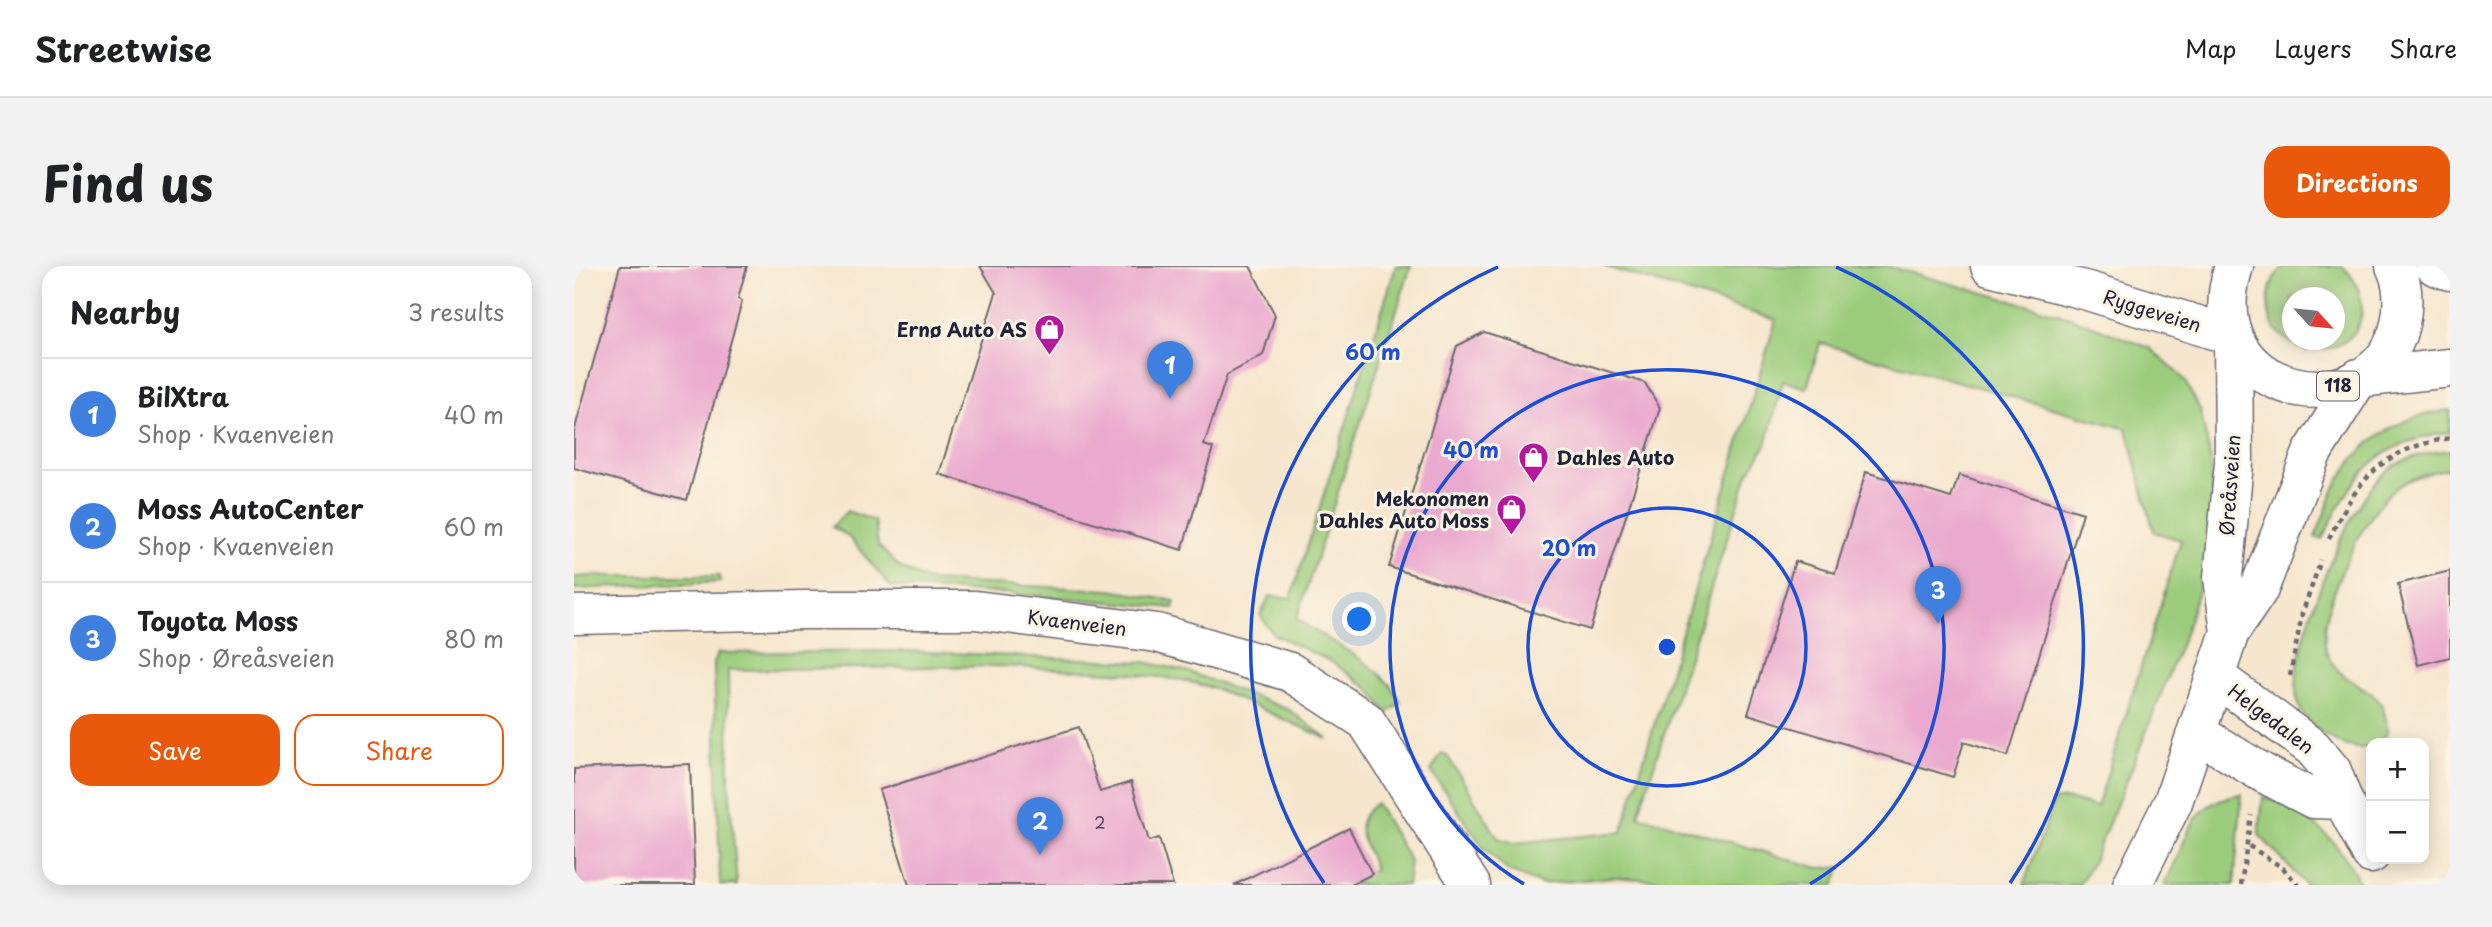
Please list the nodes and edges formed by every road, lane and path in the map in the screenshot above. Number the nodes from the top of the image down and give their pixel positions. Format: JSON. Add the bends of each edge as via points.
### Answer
{"nodes":[{"id":1,"x":1990,"y":266,"type":"edge"},
{"id":2,"x":2234,"y":266,"type":"edge"},
{"id":3,"x":2395,"y":266,"type":"edge"},
{"id":4,"x":2435,"y":266,"type":"edge"},
{"id":5,"x":2450,"y":271,"type":"edge"},
{"id":6,"x":2233,"y":336,"type":"junction"},
{"id":7,"x":2450,"y":368,"type":"edge"},
{"id":8,"x":2359,"y":378,"type":"junction"},
{"id":9,"x":2450,"y":438,"type":"edge"},
{"id":10,"x":574,"y":615,"type":"edge"},
{"id":11,"x":2230,"y":632,"type":"junction"},
{"id":12,"x":2216,"y":677,"type":"junction"},
{"id":13,"x":2280,"y":722,"type":"junction"},
{"id":14,"x":2197,"y":733,"type":"junction"},
{"id":15,"x":2343,"y":800,"type":"junction"},
{"id":16,"x":2366,"y":844,"type":"edge"},
{"id":17,"x":2249,"y":846,"type":"dead end"},
{"id":18,"x":2375,"y":864,"type":"edge"},
{"id":19,"x":2298,"y":884,"type":"edge"},
{"id":20,"x":1471,"y":885,"type":"edge"},
{"id":21,"x":2132,"y":885,"type":"edge"},
{"id":22,"x":2381,"y":885,"type":"edge"}],
"edges":[{"from":1,"to":6,"type":"street","name":"Ryggeveien"},
{"from":2,"to":6,"type":"street","number":"118","via":[[2227,312]]},
{"from":3,"to":8,"type":"street","number":"118","via":[[2404,305],[2398,333],[2382,359]]},
{"from":4,"to":5,"type":"street"},
{"from":6,"to":8,"type":"street","number":"118","via":[[2249,361],[2273,380],[2302,389],[2332,388]]},
{"from":6,"to":11,"type":"street","name":"Øreåsveien","via":[[2234,463],[2223,577]]},
{"from":7,"to":8,"type":"street","number":"118"},
{"from":8,"to":11,"type":"street","name":"Øreåsveien","via":[[2312,453],[2259,589]]},
{"from":9,"to":13,"type":"path","via":[[2383,461],[2346,502],[2302,614]]},
{"from":10,"to":20,"type":"street","name":"Kvaenveien","via":[[975,610],[1157,633],[1290,672],[1366,721]]},
{"from":11,"to":12,"type":"street","name":"Øreåsveien"},
{"from":12,"to":13,"type":"street","name":"Helgedalen"},
{"from":12,"to":14,"type":"street","name":"Øreåsveien"},
{"from":13,"to":15,"type":"street","name":"Helgedalen","via":[[2326,764]]},
{"from":14,"to":15,"type":"street","via":[[2313,799]]},
{"from":14,"to":21,"type":"street","name":"Øreåsveien","via":[[2173,802]]},
{"from":15,"to":16,"type":"street","name":"Helgedalen"},
{"from":17,"to":19,"type":"path"},
{"from":18,"to":22,"type":"street"}]}
